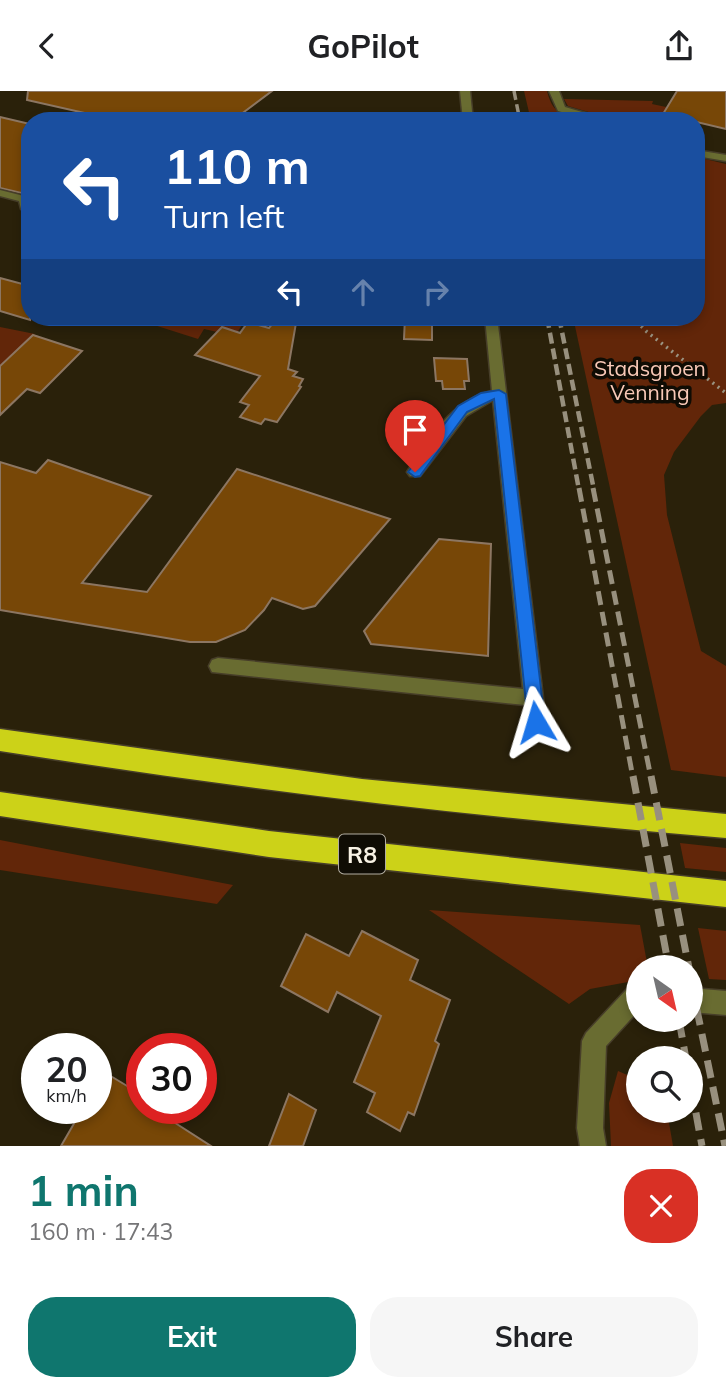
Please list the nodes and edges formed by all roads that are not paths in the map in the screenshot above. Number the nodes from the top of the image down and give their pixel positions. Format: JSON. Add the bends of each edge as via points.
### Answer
{"nodes":[{"id":1,"x":465,"y":91,"type":"edge"},
{"id":2,"x":554,"y":91,"type":"edge"},
{"id":3,"x":467,"y":112,"type":"edge"},
{"id":4,"x":573,"y":112,"type":"edge"},
{"id":5,"x":705,"y":154,"type":"edge"},
{"id":6,"x":726,"y":158,"type":"edge"},
{"id":7,"x":0,"y":193,"type":"edge"},
{"id":8,"x":21,"y":198,"type":"edge"},
{"id":9,"x":492,"y":326,"type":"edge"},
{"id":10,"x":499,"y":394,"type":"junction"},
{"id":11,"x":415,"y":472,"type":"dead end"},
{"id":12,"x":218,"y":666,"type":"dead end"},
{"id":13,"x":534,"y":698,"type":"junction"},
{"id":14,"x":536,"y":722,"type":"dead end"},
{"id":15,"x":0,"y":740,"type":"edge"},
{"id":16,"x":0,"y":804,"type":"edge"},
{"id":17,"x":726,"y":826,"type":"edge"},
{"id":18,"x":726,"y":894,"type":"edge"},
{"id":19,"x":704,"y":1001,"type":"edge"},
{"id":20,"x":726,"y":1003,"type":"edge"},
{"id":21,"x":626,"y":1007,"type":"edge"},
{"id":22,"x":593,"y":1146,"type":"edge"}],
"edges":[{"from":1,"to":3,"type":"street"},
{"from":2,"to":4,"type":"street","via":[[561,109]]},
{"from":5,"to":6,"type":"street"},
{"from":7,"to":8,"type":"street"},
{"from":9,"to":10,"type":"street"},
{"from":10,"to":11,"type":"street","via":[[462,409]]},
{"from":10,"to":13,"type":"street"},
{"from":12,"to":13,"type":"street"},
{"from":13,"to":14,"type":"street"},
{"from":15,"to":17,"type":"highway","via":[[157,766],[538,811]]},
{"from":16,"to":18,"type":"highway","number":"R8","via":[[269,844]]},
{"from":19,"to":20,"type":"street"},
{"from":21,"to":22,"type":"street","via":[[594,1041]]}]}
